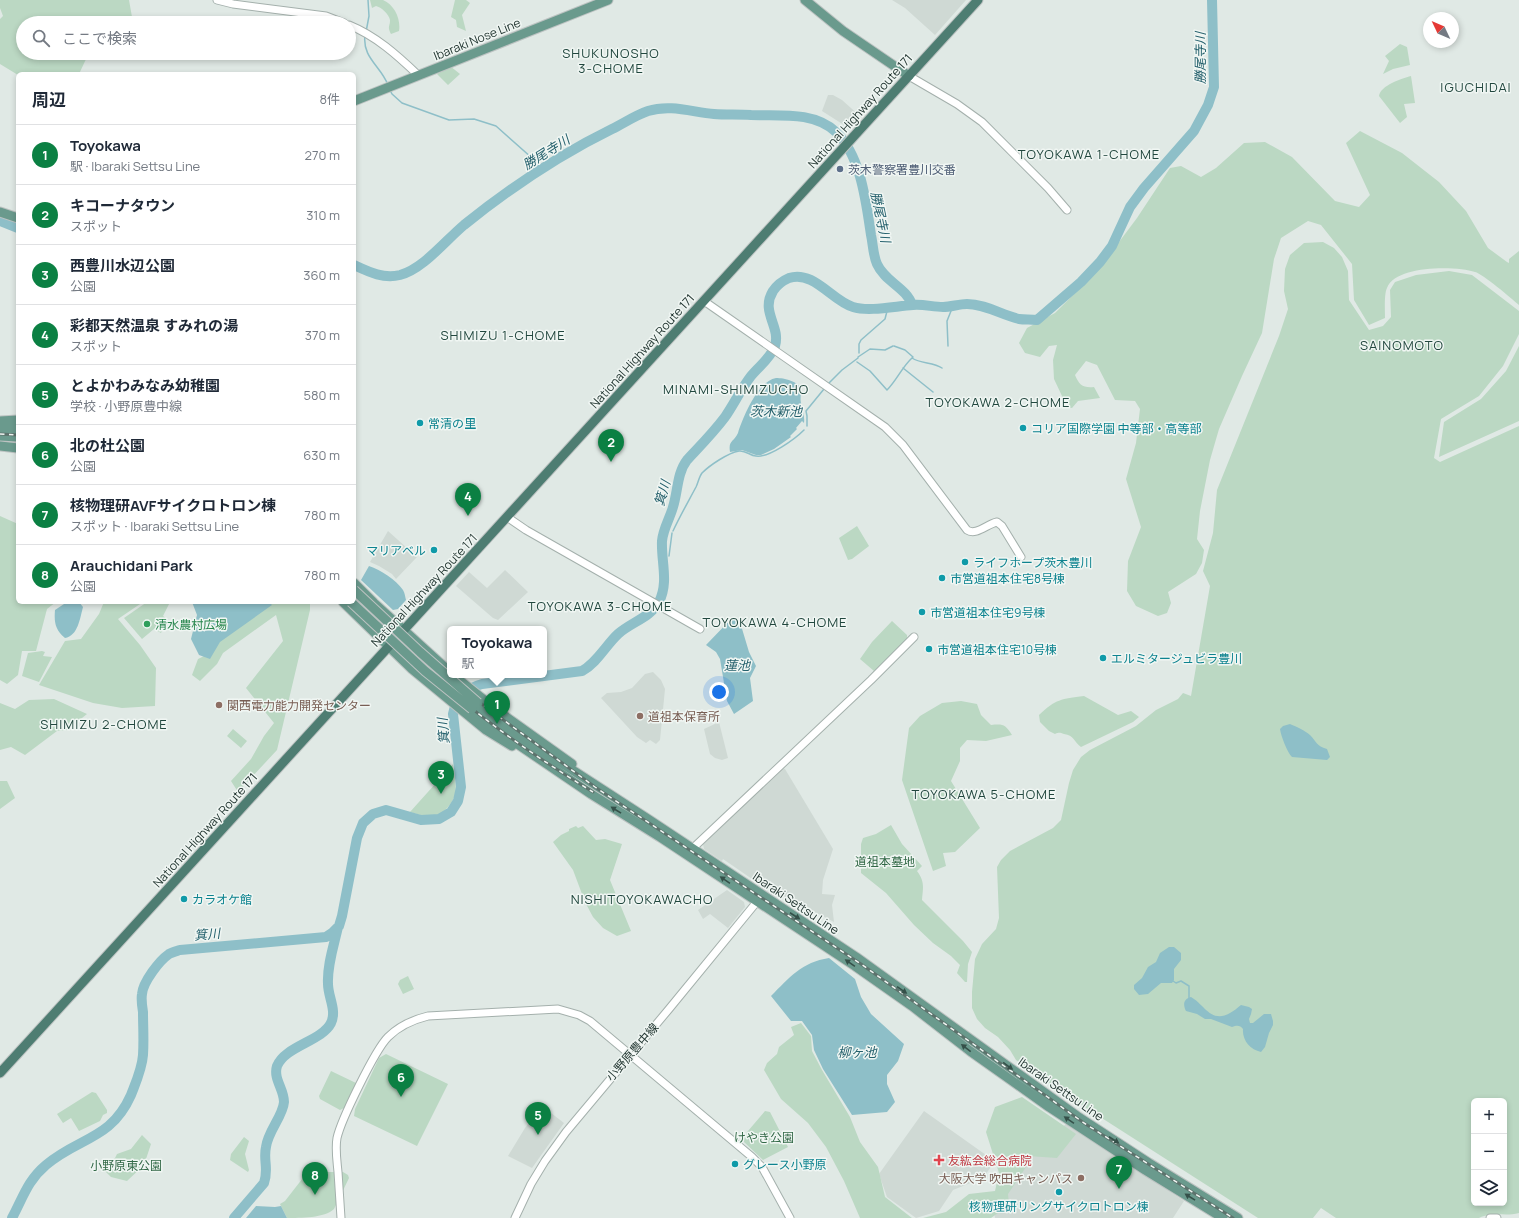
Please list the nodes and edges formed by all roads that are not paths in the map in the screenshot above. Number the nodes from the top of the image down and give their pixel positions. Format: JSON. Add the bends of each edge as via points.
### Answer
{"nodes":[{"id":1,"x":217,"y":0,"type":"edge"},
{"id":2,"x":608,"y":0,"type":"edge"},
{"id":3,"x":805,"y":0,"type":"edge"},
{"id":4,"x":978,"y":0,"type":"edge"},
{"id":5,"x":326,"y":16,"type":"edge"},
{"id":6,"x":356,"y":28,"type":"edge"},
{"id":7,"x":418,"y":75,"type":"junction"},
{"id":8,"x":908,"y":76,"type":"junction"},
{"id":9,"x":356,"y":100,"type":"edge"},
{"id":10,"x":1066,"y":210,"type":"dead end"},
{"id":11,"x":0,"y":212,"type":"edge"},
{"id":12,"x":16,"y":217,"type":"edge"},
{"id":13,"x":704,"y":301,"type":"junction"},
{"id":14,"x":0,"y":421,"type":"edge"},
{"id":15,"x":16,"y":423,"type":"edge"},
{"id":16,"x":16,"y":423,"type":"edge"},
{"id":17,"x":0,"y":427,"type":"edge"},
{"id":18,"x":0,"y":436,"type":"edge"},
{"id":19,"x":16,"y":437,"type":"edge"},
{"id":20,"x":0,"y":446,"type":"edge"},
{"id":21,"x":16,"y":448,"type":"edge"},
{"id":22,"x":507,"y":517,"type":"junction"},
{"id":23,"x":1021,"y":557,"type":"dead end"},
{"id":24,"x":356,"y":585,"type":"edge"},
{"id":25,"x":356,"y":592,"type":"edge"},
{"id":26,"x":345,"y":604,"type":"edge"},
{"id":27,"x":354,"y":604,"type":"edge"},
{"id":28,"x":700,"y":629,"type":"dead end"},
{"id":29,"x":404,"y":630,"type":"junction"},
{"id":30,"x":914,"y":637,"type":"dead end"},
{"id":31,"x":389,"y":646,"type":"junction"},
{"id":32,"x":447,"y":669,"type":"edge"},
{"id":33,"x":447,"y":677,"type":"edge"},
{"id":34,"x":449,"y":678,"type":"edge"},
{"id":35,"x":457,"y":678,"type":"edge"},
{"id":36,"x":476,"y":703,"type":"junction"},
{"id":37,"x":591,"y":794,"type":"junction"},
{"id":38,"x":692,"y":849,"type":"junction"},
{"id":39,"x":760,"y":898,"type":"junction"},
{"id":40,"x":630,"y":1055,"type":"junction"},
{"id":41,"x":0,"y":1073,"type":"edge"},
{"id":42,"x":341,"y":1218,"type":"edge"},
{"id":43,"x":515,"y":1218,"type":"edge"},
{"id":44,"x":790,"y":1218,"type":"edge"},
{"id":45,"x":1223,"y":1218,"type":"edge"},
{"id":46,"x":1238,"y":1218,"type":"edge"},
{"id":47,"x":1490,"y":1218,"type":"edge"},
{"id":48,"x":1497,"y":1218,"type":"edge"}],
"edges":[{"from":1,"to":5,"type":"street"},
{"from":2,"to":7,"type":"main road","name":"Ibaraki Nose Line"},
{"from":3,"to":8,"type":"main road","via":[[843,31]]},
{"from":4,"to":8,"type":"highway","name":"National Highway Route 171"},
{"from":6,"to":7,"type":"street","via":[[395,54]]},
{"from":7,"to":9,"type":"main road","name":"Ibaraki Nose Line"},
{"from":8,"to":10,"type":"street","via":[[957,104],[982,122],[1048,188]]},
{"from":8,"to":13,"type":"highway","name":"National Highway Route 171"},
{"from":11,"to":12,"type":"main road"},
{"from":13,"to":22,"type":"highway","name":"National Highway Route 171"},
{"from":13,"to":23,"type":"street","via":[[885,426],[903,445],[967,530],[975,532],[997,522]]},
{"from":14,"to":15,"type":"main road"},
{"from":16,"to":17,"type":"main road"},
{"from":18,"to":19,"type":"main road"},
{"from":20,"to":21,"type":"main road"},
{"from":22,"to":28,"type":"street"},
{"from":22,"to":29,"type":"highway","name":"National Highway Route 171"},
{"from":24,"to":29,"type":"main road"},
{"from":25,"to":33,"type":"main road","name":"Ibaraki Settsu Line","bridge":true},
{"from":26,"to":31,"type":"main road"},
{"from":27,"to":36,"type":"main road","name":"Ibaraki Settsu Line","bridge":true,"via":[[425,671]]},
{"from":29,"to":31,"type":"highway","name":"National Highway Route 171"},
{"from":29,"to":32,"type":"main road"},
{"from":30,"to":38,"type":"street"},
{"from":31,"to":37,"type":"main road","via":[[412,669],[486,730]]},
{"from":31,"to":41,"type":"highway","name":"National Highway Route 171"},
{"from":34,"to":36,"type":"main road","name":"Ibaraki Settsu Line","bridge":true},
{"from":35,"to":36,"type":"main road","via":[[464,684]]},
{"from":36,"to":37,"type":"main road","name":"Ibaraki Settsu Line","via":[[513,740]]},
{"from":36,"to":38,"type":"main road","name":"Ibaraki Settsu Line","via":[[526,740]]},
{"from":39,"to":37,"type":"main road","name":"Ibaraki Settsu Line","one_way":true},
{"from":38,"to":39,"type":"main road","name":"Ibaraki Settsu Line"},
{"from":39,"to":40,"type":"street","name":"小野原豊中線"},
{"from":45,"to":39,"type":"main road","name":"Ibaraki Settsu Line","one_way":true,"via":[[1043,1102]]},
{"from":39,"to":46,"type":"main road","name":"Ibaraki Settsu Line","one_way":true,"via":[[856,957],[1082,1119]]},
{"from":40,"to":42,"type":"street","via":[[590,1021],[558,1009],[428,1016],[413,1020],[386,1039],[375,1054],[340,1127],[337,1139]]},
{"from":40,"to":43,"type":"street","name":"小野原豊中線","via":[[554,1146],[531,1184]]},
{"from":40,"to":44,"type":"street","via":[[762,1167]]},
{"from":47,"to":48,"type":"street"}]}
